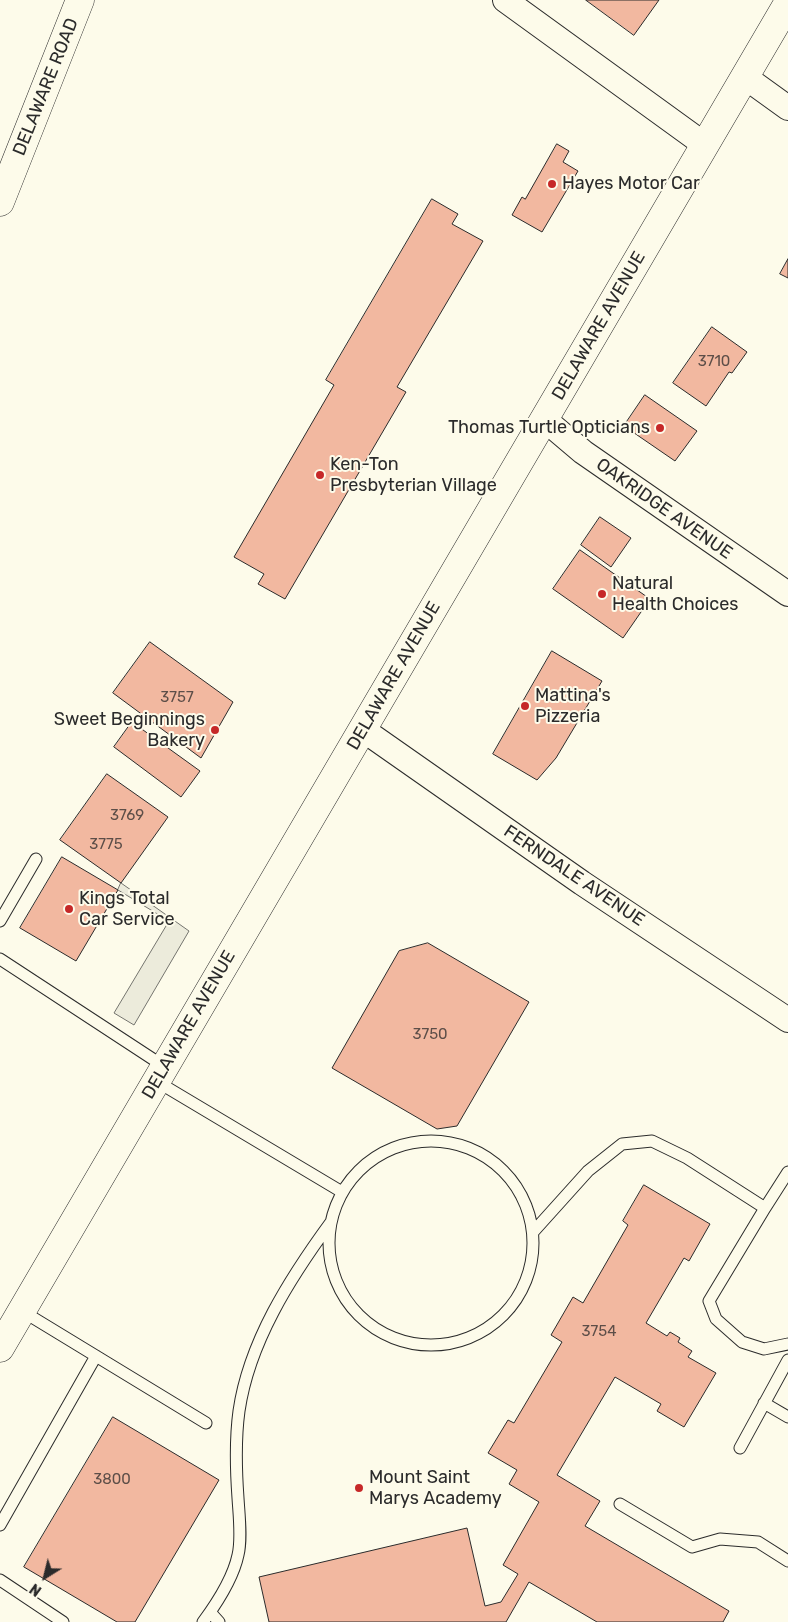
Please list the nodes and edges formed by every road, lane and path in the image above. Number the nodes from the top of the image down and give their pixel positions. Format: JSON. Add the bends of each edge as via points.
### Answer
{"nodes":[{"id":1,"x":80,"y":0,"type":"edge"},
{"id":2,"x":505,"y":0,"type":"edge"},
{"id":3,"x":788,"y":3,"type":"edge"},
{"id":4,"x":744,"y":77,"type":"junction"},
{"id":5,"x":788,"y":108,"type":"edge"},
{"id":6,"x":705,"y":145,"type":"junction"},
{"id":7,"x":0,"y":202,"type":"edge"},
{"id":8,"x":544,"y":418,"type":"junction"},
{"id":9,"x":788,"y":594,"type":"edge"},
{"id":10,"x":362,"y":729,"type":"junction"},
{"id":11,"x":36,"y":859,"type":"dead end"},
{"id":12,"x":0,"y":921,"type":"edge"},
{"id":13,"x":0,"y":959,"type":"edge"},
{"id":14,"x":788,"y":1020,"type":"edge"},
{"id":15,"x":160,"y":1074,"type":"junction"},
{"id":16,"x":788,"y":1172,"type":"edge"},
{"id":17,"x":342,"y":1192,"type":"junction"},
{"id":18,"x":765,"y":1208,"type":"junction"},
{"id":19,"x":331,"y":1222,"type":"junction"},
{"id":20,"x":534,"y":1231,"type":"junction"},
{"id":21,"x":22,"y":1311,"type":"junction"},
{"id":22,"x":788,"y":1344,"type":"edge"},
{"id":23,"x":0,"y":1348,"type":"edge"},
{"id":24,"x":96,"y":1356,"type":"junction"},
{"id":25,"x":788,"y":1360,"type":"edge"},
{"id":26,"x":764,"y":1403,"type":"junction"},
{"id":27,"x":788,"y":1417,"type":"edge"},
{"id":28,"x":206,"y":1423,"type":"dead end"},
{"id":29,"x":740,"y":1448,"type":"dead end"},
{"id":30,"x":620,"y":1504,"type":"dead end"},
{"id":31,"x":0,"y":1525,"type":"edge"},
{"id":32,"x":788,"y":1561,"type":"edge"},
{"id":33,"x":0,"y":1580,"type":"edge"},
{"id":34,"x":210,"y":1612,"type":"junction"},
{"id":35,"x":62,"y":1622,"type":"edge"},
{"id":36,"x":203,"y":1622,"type":"edge"},
{"id":37,"x":219,"y":1622,"type":"edge"}],
"edges":[{"from":1,"to":7,"type":"main road","name":"DELAWARE ROAD"},
{"from":2,"to":6,"type":"street"},
{"from":3,"to":4,"type":"main road","name":"DELAWARE AVENUE"},
{"from":4,"to":5,"type":"street"},
{"from":4,"to":6,"type":"main road","name":"DELAWARE AVENUE"},
{"from":6,"to":8,"type":"main road","name":"DELAWARE AVENUE"},
{"from":8,"to":9,"type":"street","name":"OAKRIDGE AVENUE","via":[[583,452]]},
{"from":8,"to":10,"type":"main road","name":"DELAWARE AVENUE"},
{"from":10,"to":14,"type":"street","name":"FERNDALE AVENUE","via":[[582,884]]},
{"from":10,"to":15,"type":"main road","name":"DELAWARE AVENUE"},
{"from":11,"to":12,"type":"lane"},
{"from":13,"to":15,"type":"lane"},
{"from":15,"to":17,"type":"lane"},
{"from":15,"to":21,"type":"main road","name":"DELAWARE AVENUE"},
{"from":16,"to":18,"type":"lane"},
{"from":17,"to":19,"type":"lane"},
{"from":17,"to":20,"type":"lane","via":[[362,1167],[389,1150],[420,1141],[452,1142],[482,1154],[507,1174],[525,1201]]},
{"from":18,"to":20,"type":"lane","via":[[688,1158],[652,1140],[622,1144],[588,1171]]},
{"from":18,"to":22,"type":"lane","via":[[709,1301],[716,1320],[742,1342],[764,1349]]},
{"from":19,"to":20,"type":"lane","via":[[330,1254],[340,1289],[361,1317],[391,1337],[425,1345],[461,1341],[493,1326],[517,1300],[528,1275]]},
{"from":19,"to":34,"type":"lane","via":[[295,1275],[262,1334],[249,1369],[239,1412],[236,1466],[239,1554],[233,1572]]},
{"from":21,"to":23,"type":"main road","name":"DELAWARE AVENUE"},
{"from":21,"to":24,"type":"lane"},
{"from":24,"to":28,"type":"lane"},
{"from":24,"to":31,"type":"lane"},
{"from":25,"to":26,"type":"lane"},
{"from":26,"to":27,"type":"lane"},
{"from":26,"to":29,"type":"lane"},
{"from":30,"to":32,"type":"lane","via":[[692,1547],[720,1540],[758,1542]]},
{"from":33,"to":35,"type":"lane"},
{"from":34,"to":36,"type":"lane"},
{"from":34,"to":37,"type":"lane"}]}
